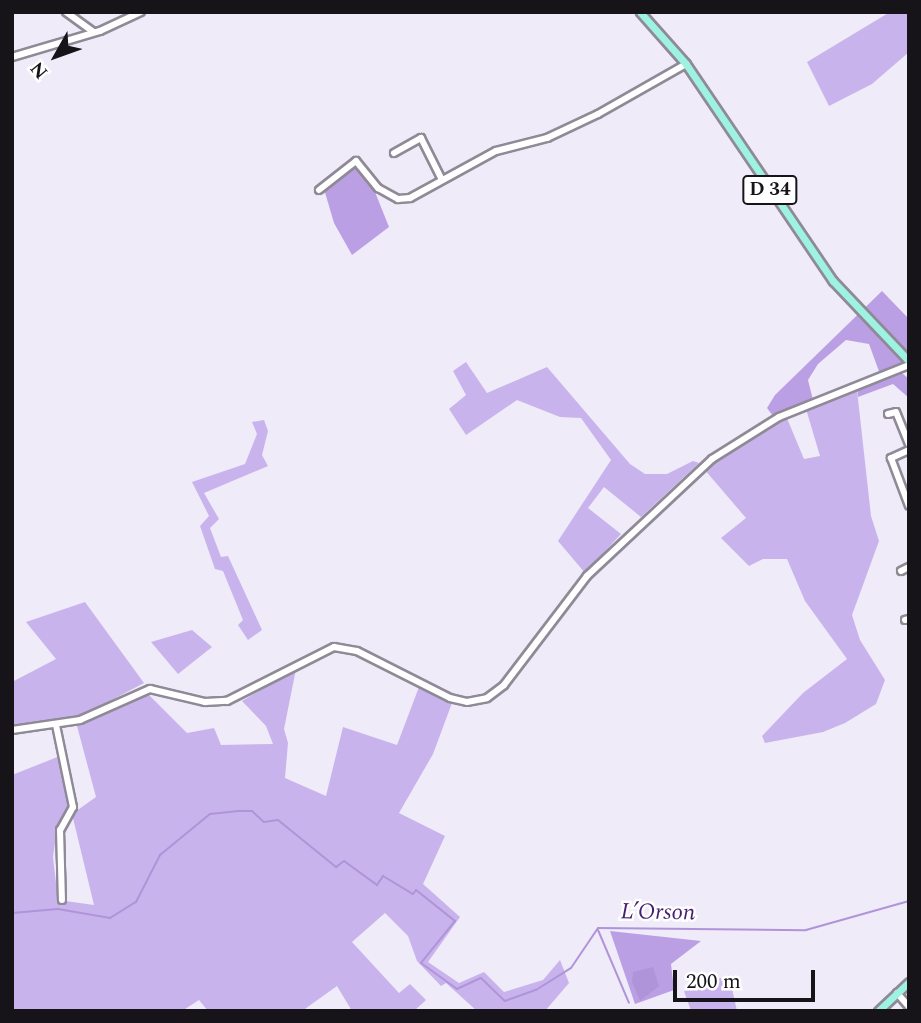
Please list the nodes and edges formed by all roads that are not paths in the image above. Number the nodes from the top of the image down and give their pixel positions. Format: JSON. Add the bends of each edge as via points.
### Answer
{"nodes":[{"id":1,"x":65,"y":12,"type":"edge"},
{"id":2,"x":141,"y":12,"type":"edge"},
{"id":3,"x":640,"y":12,"type":"edge"},
{"id":4,"x":94,"y":32,"type":"junction"},
{"id":5,"x":12,"y":57,"type":"edge"},
{"id":6,"x":686,"y":64,"type":"junction"},
{"id":7,"x":394,"y":153,"type":"dead end"},
{"id":8,"x":441,"y":178,"type":"junction"},
{"id":9,"x":319,"y":190,"type":"dead end"},
{"id":10,"x":909,"y":363,"type":"edge"},
{"id":11,"x":888,"y":414,"type":"dead end"},
{"id":12,"x":909,"y":447,"type":"edge"},
{"id":13,"x":909,"y":506,"type":"edge"},
{"id":14,"x":909,"y":567,"type":"edge"},
{"id":15,"x":901,"y":570,"type":"dead end"},
{"id":16,"x":56,"y":724,"type":"junction"},
{"id":17,"x":12,"y":730,"type":"edge"},
{"id":18,"x":62,"y":900,"type":"dead end"},
{"id":19,"x":909,"y":982,"type":"edge"},
{"id":20,"x":897,"y":993,"type":"junction"},
{"id":21,"x":909,"y":1007,"type":"edge"},
{"id":22,"x":878,"y":1011,"type":"edge"}],
"edges":[{"from":1,"to":4,"type":"street"},
{"from":2,"to":4,"type":"street"},
{"from":3,"to":6,"type":"main road","number":"D 34"},
{"from":4,"to":5,"type":"street"},
{"from":6,"to":8,"type":"street","via":[[547,138],[515,143],[460,174]]},
{"from":6,"to":10,"type":"main road","number":"D 34","via":[[828,275]]},
{"from":7,"to":8,"type":"street","via":[[415,139],[425,140]]},
{"from":8,"to":9,"type":"street","via":[[410,198],[398,198],[378,188],[356,160]]},
{"from":10,"to":16,"type":"street","via":[[779,417],[712,459],[587,576],[504,685],[487,698],[467,702],[450,698],[357,651],[334,648],[227,701],[205,702],[150,689],[80,720]]},
{"from":11,"to":12,"type":"street","via":[[896,412]]},
{"from":12,"to":13,"type":"street","via":[[891,458]]},
{"from":14,"to":15,"type":"street"},
{"from":16,"to":17,"type":"street"},
{"from":16,"to":18,"type":"street","via":[[73,807],[60,830]]},
{"from":19,"to":20,"type":"main road"},
{"from":20,"to":21,"type":"street"},
{"from":20,"to":22,"type":"main road"}]}
